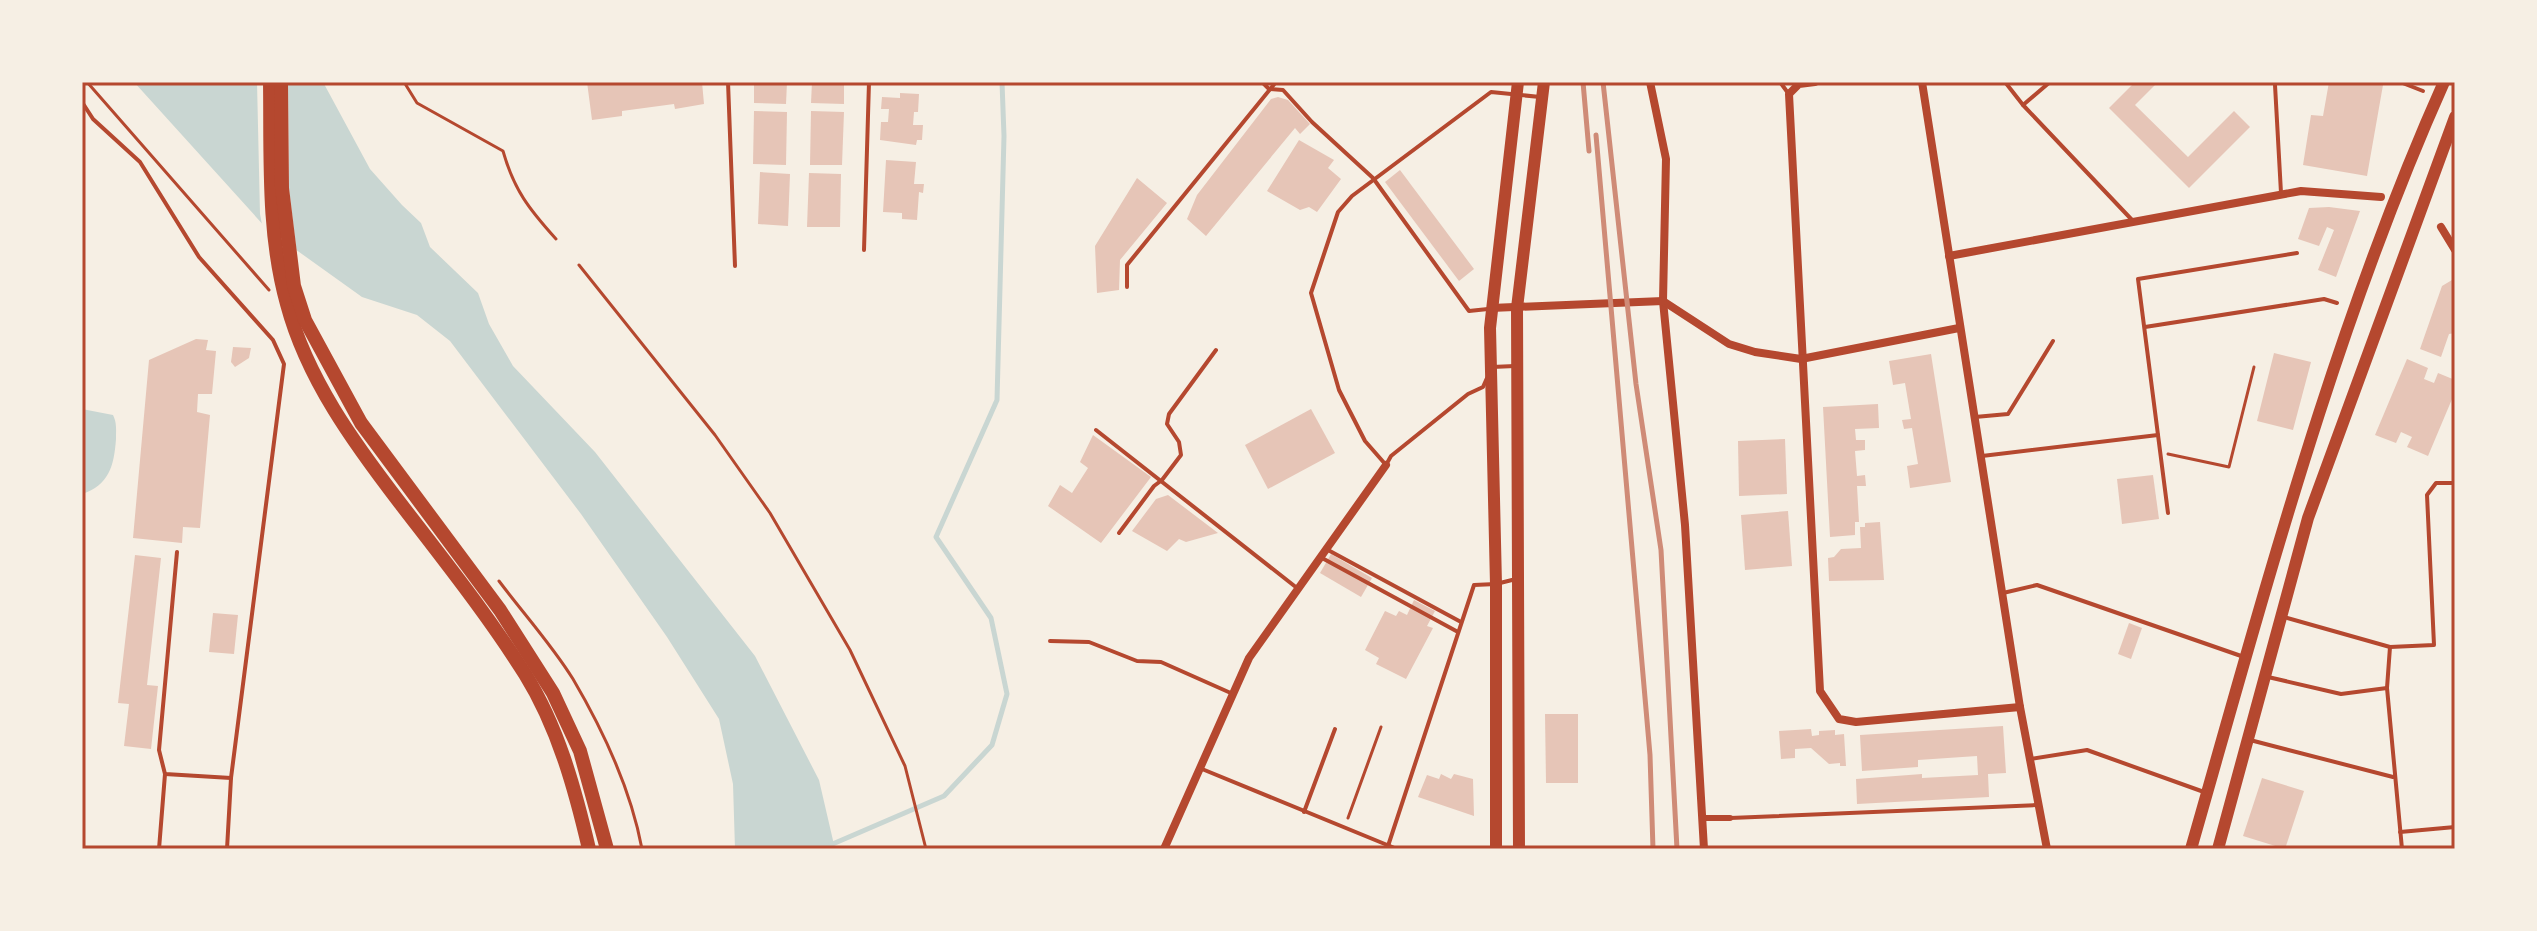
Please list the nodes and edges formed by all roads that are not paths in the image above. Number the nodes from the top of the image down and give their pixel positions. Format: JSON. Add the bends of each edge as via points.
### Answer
{"nodes":[{"id":1,"x":270,"y":82,"type":"edge"},
{"id":2,"x":281,"y":82,"type":"edge"},
{"id":3,"x":728,"y":82,"type":"edge"},
{"id":4,"x":869,"y":82,"type":"edge"},
{"id":5,"x":1262,"y":82,"type":"edge"},
{"id":6,"x":1276,"y":82,"type":"edge"},
{"id":7,"x":1544,"y":82,"type":"edge"},
{"id":8,"x":1650,"y":82,"type":"edge"},
{"id":9,"x":1780,"y":82,"type":"edge"},
{"id":10,"x":1815,"y":82,"type":"edge"},
{"id":11,"x":1922,"y":82,"type":"edge"},
{"id":12,"x":2005,"y":82,"type":"edge"},
{"id":13,"x":2050,"y":82,"type":"edge"},
{"id":14,"x":2400,"y":82,"type":"edge"},
{"id":15,"x":2444,"y":82,"type":"edge"},
{"id":16,"x":2275,"y":85,"type":"dead end"},
{"id":17,"x":1517,"y":88,"type":"edge"},
{"id":18,"x":1269,"y":89,"type":"junction"},
{"id":19,"x":2423,"y":91,"type":"dead end"},
{"id":20,"x":1789,"y":94,"type":"junction"},
{"id":21,"x":1543,"y":97,"type":"junction"},
{"id":22,"x":82,"y":102,"type":"edge"},
{"id":23,"x":2023,"y":105,"type":"junction"},
{"id":24,"x":2455,"y":117,"type":"edge"},
{"id":25,"x":1373,"y":178,"type":"junction"},
{"id":26,"x":2281,"y":195,"type":"junction"},
{"id":27,"x":2381,"y":197,"type":"dead end"},
{"id":28,"x":2134,"y":222,"type":"junction"},
{"id":29,"x":2441,"y":227,"type":"dead end"},
{"id":30,"x":864,"y":250,"type":"dead end"},
{"id":31,"x":2455,"y":250,"type":"edge"},
{"id":32,"x":2297,"y":253,"type":"dead end"},
{"id":33,"x":1949,"y":256,"type":"junction"},
{"id":34,"x":735,"y":266,"type":"dead end"},
{"id":35,"x":1127,"y":287,"type":"dead end"},
{"id":36,"x":1663,"y":301,"type":"junction"},
{"id":37,"x":2337,"y":303,"type":"dead end"},
{"id":38,"x":1491,"y":308,"type":"junction"},
{"id":39,"x":1517,"y":308,"type":"junction"},
{"id":40,"x":2145,"y":327,"type":"junction"},
{"id":41,"x":1959,"y":328,"type":"junction"},
{"id":42,"x":2053,"y":341,"type":"dead end"},
{"id":43,"x":1216,"y":350,"type":"dead end"},
{"id":44,"x":1801,"y":359,"type":"junction"},
{"id":45,"x":1519,"y":366,"type":"junction"},
{"id":46,"x":1491,"y":367,"type":"junction"},
{"id":47,"x":1975,"y":417,"type":"junction"},
{"id":48,"x":1096,"y":430,"type":"dead end"},
{"id":49,"x":2158,"y":435,"type":"junction"},
{"id":50,"x":1980,"y":457,"type":"junction"},
{"id":51,"x":1386,"y":465,"type":"junction"},
{"id":52,"x":1162,"y":480,"type":"junction"},
{"id":53,"x":2455,"y":483,"type":"edge"},
{"id":54,"x":2168,"y":513,"type":"dead end"},
{"id":55,"x":1119,"y":533,"type":"dead end"},
{"id":56,"x":1328,"y":550,"type":"junction"},
{"id":57,"x":177,"y":552,"type":"dead end"},
{"id":58,"x":1322,"y":558,"type":"junction"},
{"id":59,"x":1518,"y":579,"type":"junction"},
{"id":60,"x":1496,"y":584,"type":"junction"},
{"id":61,"x":1299,"y":590,"type":"junction"},
{"id":62,"x":2003,"y":593,"type":"junction"},
{"id":63,"x":2282,"y":617,"type":"junction"},
{"id":64,"x":1461,"y":622,"type":"junction"},
{"id":65,"x":1458,"y":632,"type":"junction"},
{"id":66,"x":1050,"y":641,"type":"dead end"},
{"id":67,"x":2390,"y":647,"type":"junction"},
{"id":68,"x":2246,"y":657,"type":"junction"},
{"id":69,"x":2265,"y":676,"type":"junction"},
{"id":70,"x":2387,"y":688,"type":"junction"},
{"id":71,"x":1233,"y":694,"type":"junction"},
{"id":72,"x":2020,"y":707,"type":"junction"},
{"id":73,"x":1335,"y":729,"type":"dead end"},
{"id":74,"x":2248,"y":739,"type":"junction"},
{"id":75,"x":2030,"y":759,"type":"junction"},
{"id":76,"x":1200,"y":768,"type":"junction"},
{"id":77,"x":165,"y":774,"type":"junction"},
{"id":78,"x":2394,"y":777,"type":"junction"},
{"id":79,"x":231,"y":778,"type":"junction"},
{"id":80,"x":2207,"y":793,"type":"junction"},
{"id":81,"x":2039,"y":805,"type":"junction"},
{"id":82,"x":1304,"y":812,"type":"junction"},
{"id":83,"x":1703,"y":818,"type":"junction"},
{"id":84,"x":1730,"y":818,"type":"joint"},
{"id":85,"x":2455,"y":827,"type":"edge"},
{"id":86,"x":2400,"y":832,"type":"junction"},
{"id":87,"x":1388,"y":846,"type":"junction"},
{"id":88,"x":159,"y":849,"type":"edge"},
{"id":89,"x":227,"y":849,"type":"edge"},
{"id":90,"x":589,"y":849,"type":"edge"},
{"id":91,"x":607,"y":849,"type":"edge"},
{"id":92,"x":1164,"y":849,"type":"edge"},
{"id":93,"x":1397,"y":849,"type":"edge"},
{"id":94,"x":1496,"y":849,"type":"edge"},
{"id":95,"x":1519,"y":849,"type":"edge"},
{"id":96,"x":1704,"y":849,"type":"edge"},
{"id":97,"x":2047,"y":849,"type":"edge"},
{"id":98,"x":2191,"y":849,"type":"edge"},
{"id":99,"x":2218,"y":849,"type":"edge"},
{"id":100,"x":2402,"y":849,"type":"edge"}],
"edges":[{"from":1,"to":90,"type":"highway","via":[[276,243],[287,304],[309,362],[344,425],[527,677],[574,785]]},
{"from":2,"to":91,"type":"highway","via":[[282,188],[294,286],[305,320],[361,423],[500,610],[553,693],[580,751]]},
{"from":3,"to":34,"type":"lane"},
{"from":4,"to":30,"type":"lane"},
{"from":5,"to":18,"type":"lane"},
{"from":6,"to":18,"type":"lane"},
{"from":7,"to":21,"type":"main road"},
{"from":8,"to":36,"type":"street","via":[[1666,159]]},
{"from":9,"to":20,"type":"lane"},
{"from":10,"to":20,"type":"street","via":[[1799,84]]},
{"from":11,"to":33,"type":"street"},
{"from":12,"to":23,"type":"lane"},
{"from":13,"to":23,"type":"lane"},
{"from":14,"to":19,"type":"lane"},
{"from":15,"to":68,"type":"main road","via":[[2385,224],[2289,507]]},
{"from":16,"to":26,"type":"lane"},
{"from":17,"to":21,"type":"lane"},
{"from":17,"to":25,"type":"lane","via":[[1491,92]]},
{"from":17,"to":38,"type":"main road"},
{"from":18,"to":25,"type":"lane","via":[[1283,90]]},
{"from":18,"to":35,"type":"lane","via":[[1127,265]]},
{"from":20,"to":44,"type":"street"},
{"from":21,"to":39,"type":"main road"},
{"from":22,"to":79,"type":"lane","via":[[140,162],[199,257],[273,340],[284,364]]},
{"from":23,"to":28,"type":"lane"},
{"from":24,"to":63,"type":"main road","via":[[2308,518]]},
{"from":25,"to":38,"type":"lane","via":[[1469,311]]},
{"from":25,"to":51,"type":"lane","via":[[1338,212],[1311,293],[1339,390],[1365,441]]},
{"from":26,"to":27,"type":"street","via":[[2301,191]]},
{"from":26,"to":28,"type":"street"},
{"from":28,"to":33,"type":"street"},
{"from":29,"to":31,"type":"street"},
{"from":32,"to":40,"type":"lane","via":[[2138,279]]},
{"from":33,"to":41,"type":"street"},
{"from":36,"to":39,"type":"street"},
{"from":36,"to":44,"type":"street","via":[[1729,344]]},
{"from":36,"to":83,"type":"street","via":[[1685,525]]},
{"from":37,"to":40,"type":"lane","via":[[2324,299]]},
{"from":38,"to":39,"type":"street"},
{"from":38,"to":46,"type":"main road"},
{"from":39,"to":45,"type":"main road"},
{"from":40,"to":49,"type":"lane"},
{"from":41,"to":44,"type":"street"},
{"from":41,"to":47,"type":"street"},
{"from":42,"to":47,"type":"lane","via":[[2008,414]]},
{"from":43,"to":52,"type":"lane","via":[[1169,414],[1167,424],[1181,455]]},
{"from":44,"to":72,"type":"street","via":[[1820,691],[1839,719],[1856,722]]},
{"from":45,"to":46,"type":"lane"},
{"from":45,"to":59,"type":"main road"},
{"from":46,"to":51,"type":"lane","via":[[1483,387]]},
{"from":46,"to":60,"type":"main road"},
{"from":47,"to":50,"type":"street"},
{"from":48,"to":52,"type":"lane"},
{"from":49,"to":50,"type":"lane"},
{"from":49,"to":54,"type":"lane"},
{"from":50,"to":62,"type":"street"},
{"from":51,"to":56,"type":"street"},
{"from":52,"to":55,"type":"lane"},
{"from":52,"to":61,"type":"lane"},
{"from":53,"to":67,"type":"lane","via":[[2436,483],[2427,495],[2434,645]]},
{"from":56,"to":58,"type":"street"},
{"from":56,"to":64,"type":"lane"},
{"from":57,"to":77,"type":"lane","via":[[159,750]]},
{"from":58,"to":61,"type":"street"},
{"from":58,"to":65,"type":"lane"},
{"from":59,"to":60,"type":"lane"},
{"from":59,"to":95,"type":"main road"},
{"from":60,"to":64,"type":"lane","via":[[1474,585]]},
{"from":60,"to":94,"type":"main road"},
{"from":61,"to":71,"type":"street","via":[[1249,658]]},
{"from":62,"to":68,"type":"lane","via":[[2037,585]]},
{"from":62,"to":72,"type":"street"},
{"from":63,"to":67,"type":"lane"},
{"from":63,"to":69,"type":"main road"},
{"from":64,"to":65,"type":"lane"},
{"from":65,"to":87,"type":"lane"},
{"from":66,"to":71,"type":"lane","via":[[1089,642],[1137,661],[1161,662]]},
{"from":67,"to":70,"type":"lane"},
{"from":68,"to":80,"type":"main road"},
{"from":69,"to":70,"type":"lane","via":[[2341,694]]},
{"from":69,"to":74,"type":"main road"},
{"from":70,"to":78,"type":"lane"},
{"from":71,"to":76,"type":"street"},
{"from":72,"to":75,"type":"street"},
{"from":73,"to":82,"type":"lane"},
{"from":74,"to":78,"type":"lane"},
{"from":74,"to":99,"type":"main road"},
{"from":75,"to":80,"type":"lane","via":[[2087,750]]},
{"from":75,"to":81,"type":"street"},
{"from":76,"to":82,"type":"lane"},
{"from":76,"to":92,"type":"street"},
{"from":77,"to":79,"type":"lane"},
{"from":77,"to":88,"type":"lane"},
{"from":78,"to":86,"type":"lane"},
{"from":79,"to":89,"type":"lane"},
{"from":80,"to":98,"type":"main road"},
{"from":81,"to":84,"type":"lane"},
{"from":81,"to":97,"type":"street"},
{"from":82,"to":87,"type":"lane"},
{"from":83,"to":84,"type":"street"},
{"from":83,"to":96,"type":"street"},
{"from":85,"to":86,"type":"lane"},
{"from":86,"to":100,"type":"lane"},
{"from":87,"to":93,"type":"lane"}]}
